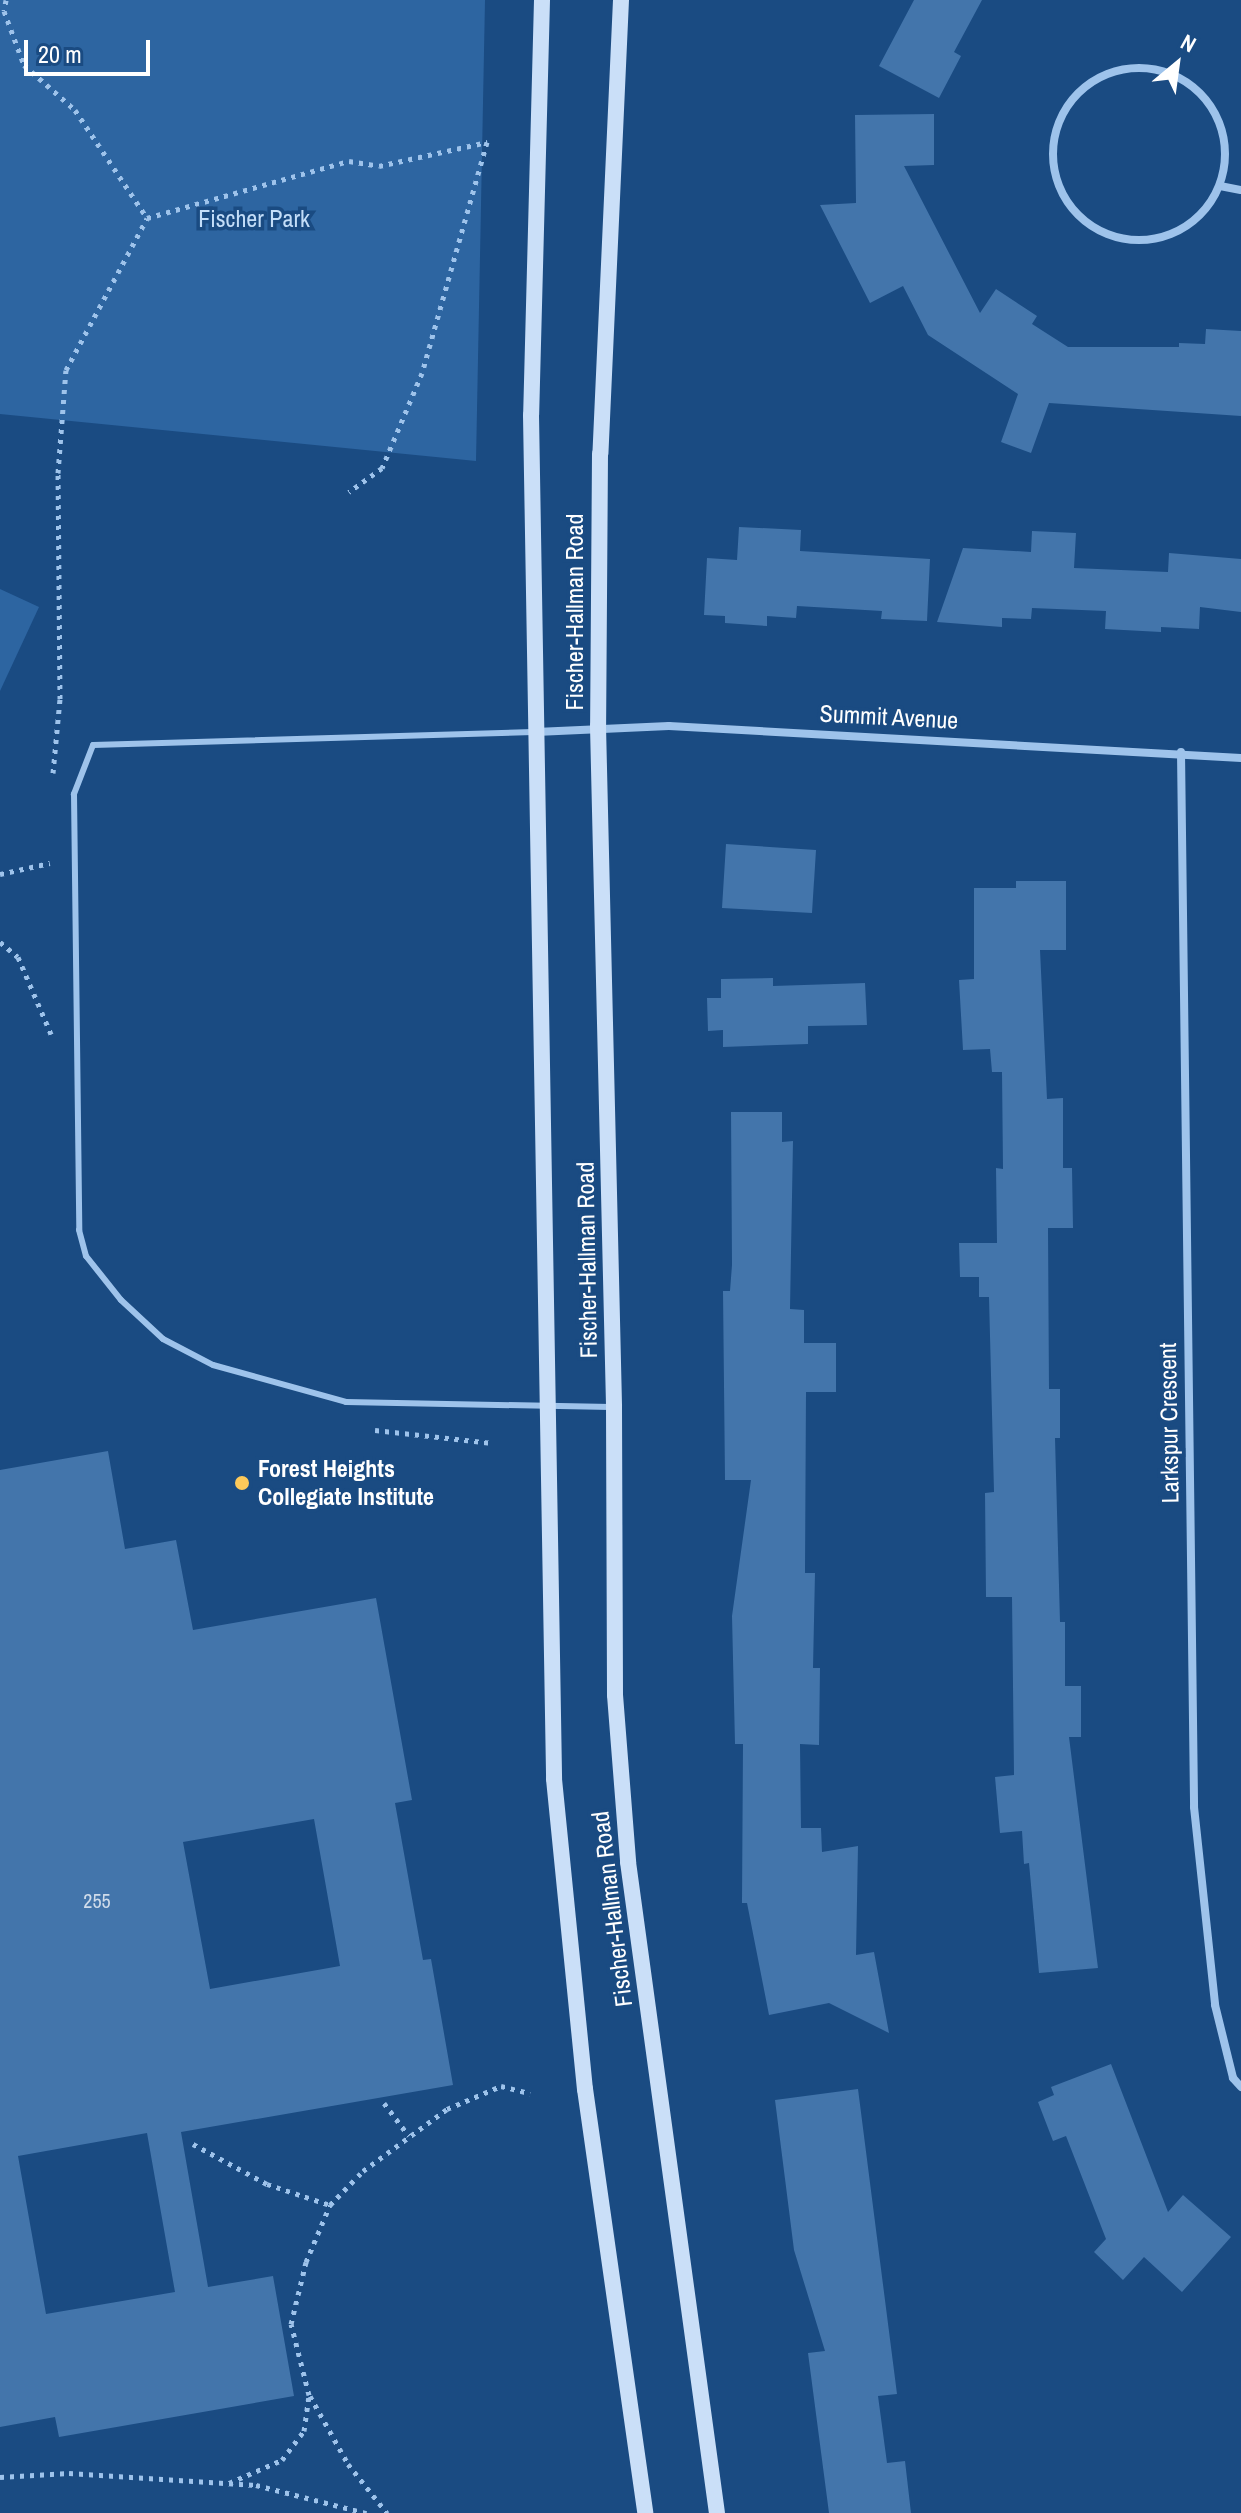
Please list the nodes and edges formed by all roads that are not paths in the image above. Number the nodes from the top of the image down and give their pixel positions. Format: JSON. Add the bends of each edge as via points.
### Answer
{"nodes":[{"id":1,"x":542,"y":0,"type":"edge"},
{"id":2,"x":621,"y":0,"type":"edge"},
{"id":3,"x":1220,"y":186,"type":"junction"},
{"id":4,"x":1241,"y":190,"type":"edge"},
{"id":5,"x":598,"y":726,"type":"junction"},
{"id":6,"x":536,"y":732,"type":"junction"},
{"id":7,"x":1181,"y":752,"type":"junction"},
{"id":8,"x":1241,"y":758,"type":"edge"},
{"id":9,"x":545,"y":1404,"type":"junction"},
{"id":10,"x":614,"y":1407,"type":"junction"},
{"id":11,"x":1241,"y":2087,"type":"edge"},
{"id":12,"x":645,"y":2513,"type":"edge"},
{"id":13,"x":717,"y":2513,"type":"edge"}],
"edges":[{"from":1,"to":6,"type":"main road","name":"Fischer-Hallman Road","via":[[531,415]]},
{"from":2,"to":5,"type":"main road","name":"Fischer-Hallman Road","via":[[600,454]]},
{"from":3,"to":3,"type":"street","via":[[1204,211],[1180,230],[1151,240],[1121,238],[1081,219],[1062,195],[1053,163],[1055,133],[1068,104],[1090,83],[1116,70],[1168,72],[1194,88],[1216,113],[1225,141]]},
{"from":3,"to":4,"type":"street"},
{"from":5,"to":6,"type":"street","name":"Summit Avenue"},
{"from":5,"to":7,"type":"street","name":"Summit Avenue"},
{"from":5,"to":10,"type":"main road","name":"Fischer-Hallman Road"},
{"from":6,"to":9,"type":"main road","name":"Fischer-Hallman Road"},
{"from":6,"to":9,"type":"lane","via":[[93,745],[74,794],[79,1230],[86,1256],[121,1300],[163,1339],[213,1365],[346,1402]]},
{"from":7,"to":8,"type":"street","name":"Summit Avenue"},
{"from":7,"to":11,"type":"street","name":"Larkspur Crescent","via":[[1194,1807],[1215,2005],[1233,2078]]},
{"from":9,"to":10,"type":"lane"},
{"from":9,"to":12,"type":"main road","name":"Fischer-Hallman Road","via":[[554,1779],[585,2089]]},
{"from":10,"to":13,"type":"main road","name":"Fischer-Hallman Road","via":[[615,1695],[628,1862]]}]}
